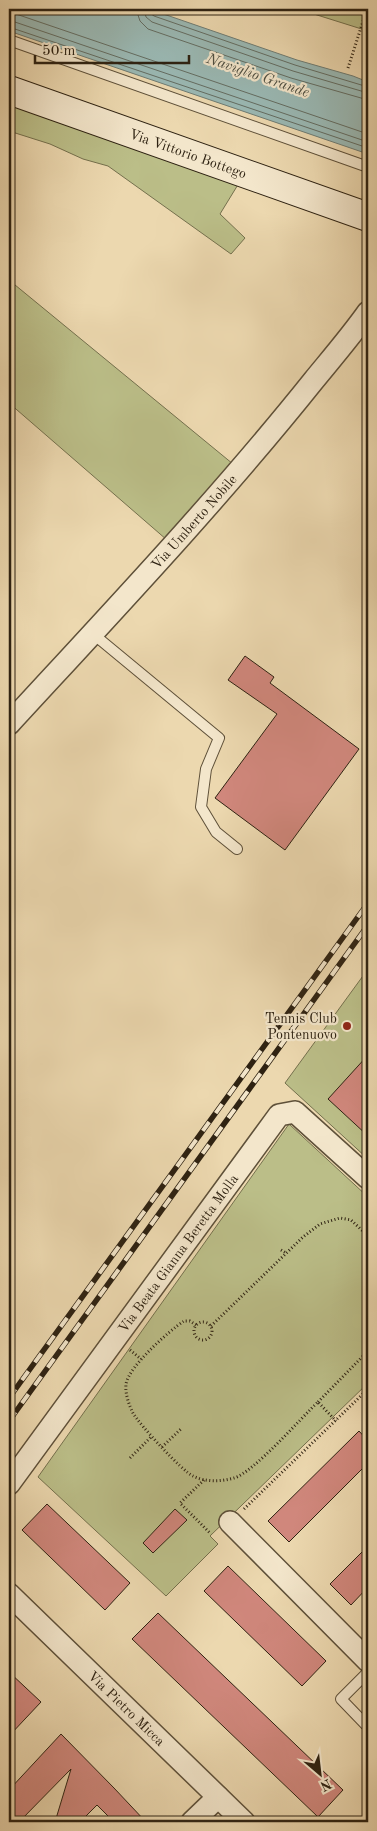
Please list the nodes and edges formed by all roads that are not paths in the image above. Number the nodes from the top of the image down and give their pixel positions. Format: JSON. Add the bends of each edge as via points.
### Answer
{"nodes":[{"id":1,"x":9,"y":40,"type":"edge"},
{"id":2,"x":9,"y":90,"type":"edge"},
{"id":3,"x":368,"y":168,"type":"edge"},
{"id":4,"x":368,"y":216,"type":"edge"},
{"id":5,"x":368,"y":312,"type":"edge"},
{"id":6,"x":92,"y":633,"type":"junction"},
{"id":7,"x":9,"y":724,"type":"edge"},
{"id":8,"x":237,"y":849,"type":"dead end"},
{"id":9,"x":368,"y":1178,"type":"edge"},
{"id":10,"x":9,"y":1484,"type":"edge"},
{"id":11,"x":230,"y":1522,"type":"road end"},
{"id":12,"x":9,"y":1594,"type":"edge"},
{"id":13,"x":368,"y":1661,"type":"edge"},
{"id":14,"x":368,"y":1672,"type":"edge"},
{"id":15,"x":368,"y":1727,"type":"edge"},
{"id":16,"x":218,"y":1797,"type":"junction"},
{"id":17,"x":192,"y":1822,"type":"edge"},
{"id":18,"x":244,"y":1822,"type":"edge"}],
"edges":[{"from":1,"to":3,"type":"lane"},
{"from":2,"to":4,"type":"street","name":"Via Vittorio Bottego"},
{"from":5,"to":6,"type":"street","name":"Via Umberto Nobile","via":[[241,468]]},
{"from":6,"to":7,"type":"street","name":"Via Umberto Nobile"},
{"from":6,"to":8,"type":"lane","via":[[220,738],[206,769],[201,807],[216,832]]},
{"from":9,"to":10,"type":"street","name":"Via Beata Gianna Beretta Molla","via":[[295,1112],[278,1115]]},
{"from":11,"to":13,"type":"street"},
{"from":12,"to":16,"type":"street","name":"Via Pietro Micca"},
{"from":14,"to":15,"type":"lane","via":[[342,1699]]},
{"from":16,"to":17,"type":"street"},
{"from":16,"to":18,"type":"street","name":"Via Pietro Micca"}]}
